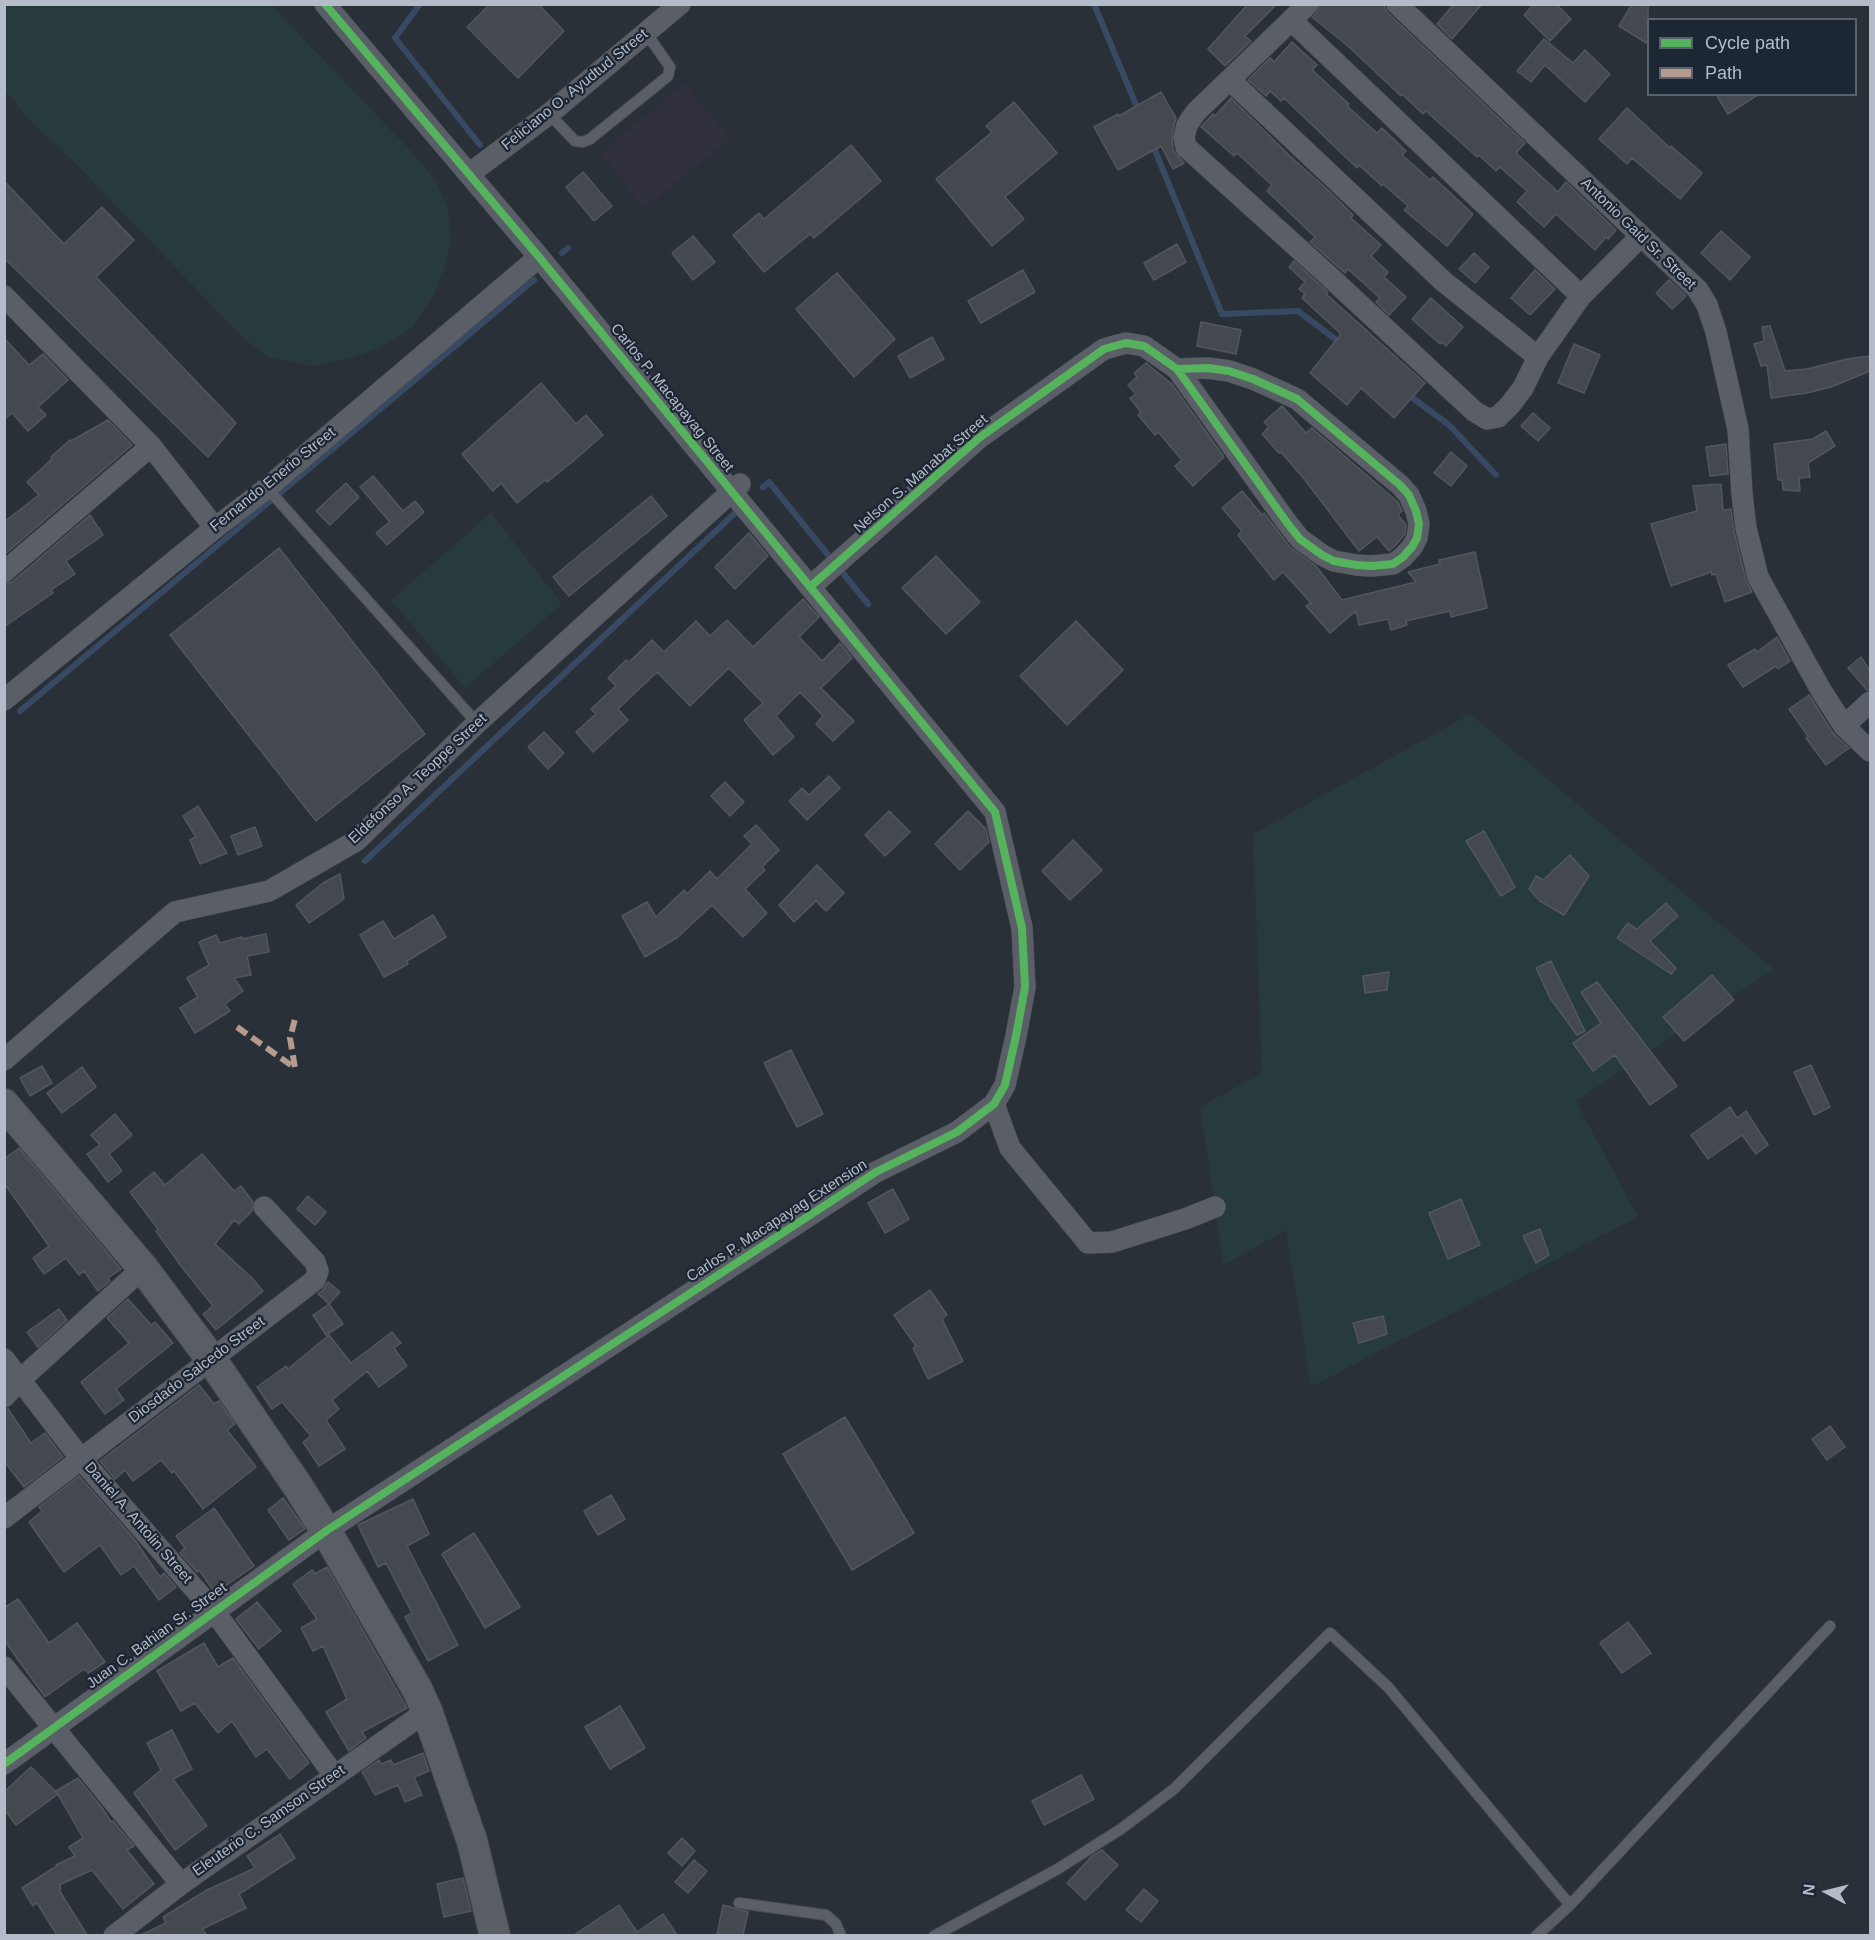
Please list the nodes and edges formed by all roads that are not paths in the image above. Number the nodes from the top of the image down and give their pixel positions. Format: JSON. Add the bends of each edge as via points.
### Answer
{"nodes":[{"id":1,"x":325,"y":4,"type":"edge"},
{"id":2,"x":1308,"y":4,"type":"edge"},
{"id":3,"x":1396,"y":4,"type":"edge"},
{"id":4,"x":676,"y":5,"type":"edge"},
{"id":5,"x":1292,"y":21,"type":"junction"},
{"id":6,"x":646,"y":33,"type":"junction"},
{"id":7,"x":1230,"y":80,"type":"junction"},
{"id":8,"x":549,"y":114,"type":"junction"},
{"id":9,"x":469,"y":174,"type":"junction"},
{"id":10,"x":1641,"y":236,"type":"junction"},
{"id":11,"x":539,"y":257,"type":"junction"},
{"id":12,"x":4,"y":296,"type":"edge"},
{"id":13,"x":1581,"y":296,"type":"junction"},
{"id":14,"x":1538,"y":357,"type":"junction"},
{"id":15,"x":1177,"y":369,"type":"junction"},
{"id":16,"x":151,"y":446,"type":"junction"},
{"id":17,"x":736,"y":488,"type":"junction"},
{"id":18,"x":269,"y":490,"type":"junction"},
{"id":19,"x":214,"y":528,"type":"junction"},
{"id":20,"x":4,"y":572,"type":"edge"},
{"id":21,"x":810,"y":587,"type":"junction"},
{"id":22,"x":4,"y":700,"type":"edge"},
{"id":23,"x":1870,"y":702,"type":"edge"},
{"id":24,"x":477,"y":723,"type":"junction"},
{"id":25,"x":1844,"y":726,"type":"junction"},
{"id":26,"x":1870,"y":751,"type":"edge"},
{"id":27,"x":995,"y":812,"type":"joint"},
{"id":28,"x":4,"y":1060,"type":"edge"},
{"id":29,"x":4,"y":1104,"type":"edge"},
{"id":30,"x":994,"y":1104,"type":"junction"},
{"id":31,"x":264,"y":1207,"type":"dead end"},
{"id":32,"x":1215,"y":1207,"type":"dead end"},
{"id":33,"x":143,"y":1268,"type":"junction"},
{"id":34,"x":4,"y":1359,"type":"edge"},
{"id":35,"x":211,"y":1359,"type":"junction"},
{"id":36,"x":20,"y":1380,"type":"junction"},
{"id":37,"x":4,"y":1397,"type":"edge"},
{"id":38,"x":81,"y":1459,"type":"junction"},
{"id":39,"x":4,"y":1518,"type":"edge"},
{"id":40,"x":326,"y":1531,"type":"junction"},
{"id":41,"x":214,"y":1611,"type":"junction"},
{"id":42,"x":1830,"y":1626,"type":"dead end"},
{"id":43,"x":4,"y":1667,"type":"edge"},
{"id":44,"x":427,"y":1710,"type":"junction"},
{"id":45,"x":54,"y":1727,"type":"junction"},
{"id":46,"x":4,"y":1764,"type":"edge"},
{"id":47,"x":334,"y":1775,"type":"junction"},
{"id":48,"x":181,"y":1884,"type":"junction"},
{"id":49,"x":739,"y":1903,"type":"dead end"},
{"id":50,"x":1570,"y":1905,"type":"junction"},
{"id":51,"x":114,"y":1935,"type":"edge"},
{"id":52,"x":495,"y":1935,"type":"edge"},
{"id":53,"x":841,"y":1935,"type":"edge"},
{"id":54,"x":934,"y":1935,"type":"edge"},
{"id":55,"x":1536,"y":1935,"type":"edge"}],
"edges":[{"from":1,"to":9,"type":"street","name":"Carlos P. Macapayag Street"},
{"from":2,"to":5,"type":"street"},
{"from":3,"to":10,"type":"street","name":"Antonio Gaid Sr. Street"},
{"from":4,"to":6,"type":"street","name":"Feliciano O. Ayudtud Street"},
{"from":5,"to":7,"type":"street"},
{"from":5,"to":13,"type":"street"},
{"from":6,"to":8,"type":"street","name":"Feliciano O. Ayudtud Street"},
{"from":6,"to":8,"type":"lane","via":[[670,67],[668,76],[583,142],[575,141]]},
{"from":7,"to":14,"type":"street","via":[[1443,281]]},
{"from":7,"to":14,"type":"street","via":[[1187,125],[1186,147],[1474,411],[1486,419],[1498,417],[1523,388]]},
{"from":8,"to":9,"type":"street","name":"Feliciano O. Ayudtud Street"},
{"from":9,"to":11,"type":"street","name":"Carlos P. Macapayag Street"},
{"from":10,"to":13,"type":"street"},
{"from":10,"to":25,"type":"street","name":"Antonio Gaid Sr. Street","via":[[1698,290],[1707,305],[1738,429],[1746,528],[1758,577]]},
{"from":11,"to":17,"type":"street","name":"Carlos P. Macapayag Street"},
{"from":11,"to":18,"type":"street","name":"Fernando Enerio Street"},
{"from":12,"to":16,"type":"street"},
{"from":13,"to":14,"type":"street"},
{"from":15,"to":15,"type":"street","name":"Nelson S. Manabat Street","via":[[1288,524],[1314,550],[1334,561],[1371,566],[1392,564],[1412,547],[1419,524],[1409,495],[1297,399],[1229,371]]},
{"from":15,"to":21,"type":"street","name":"Nelson S. Manabat Street","via":[[1144,346],[1126,343],[1104,349],[979,438]]},
{"from":16,"to":19,"type":"street"},
{"from":16,"to":20,"type":"street"},
{"from":17,"to":21,"type":"street","name":"Carlos P. Macapayag Street"},
{"from":17,"to":24,"type":"street","name":"Eldefonso A. Teoppe Street"},
{"from":18,"to":19,"type":"street","name":"Fernando Enerio Street"},
{"from":18,"to":24,"type":"lane"},
{"from":19,"to":22,"type":"street","name":"Fernando Enerio Street"},
{"from":21,"to":27,"type":"street","name":"Carlos P. Macapayag Street"},
{"from":23,"to":25,"type":"street"},
{"from":24,"to":28,"type":"street","name":"Eldefonso A. Teoppe Street","via":[[356,841],[269,891],[175,912]]},
{"from":25,"to":26,"type":"street","name":"Antonio Gaid Sr. Street"},
{"from":27,"to":30,"type":"street","name":"Carlos P. Macapayag Extension","via":[[1023,928],[1025,987],[1007,1077]]},
{"from":29,"to":33,"type":"street"},
{"from":30,"to":32,"type":"street","via":[[1010,1148],[1088,1243],[1112,1242]]},
{"from":30,"to":40,"type":"street","name":"Carlos P. Macapayag Extension","via":[[957,1132],[876,1172]]},
{"from":31,"to":35,"type":"street","name":"Diosdado Salcedo Street","via":[[315,1262],[315,1280]]},
{"from":33,"to":35,"type":"street"},
{"from":33,"to":36,"type":"street"},
{"from":34,"to":36,"type":"street","name":"Daniel A. Antolin Street"},
{"from":35,"to":38,"type":"street","name":"Diosdado Salcedo Street"},
{"from":35,"to":40,"type":"street"},
{"from":36,"to":37,"type":"street"},
{"from":36,"to":38,"type":"street","name":"Daniel A. Antolin Street"},
{"from":38,"to":39,"type":"street","name":"Diosdado Salcedo Street"},
{"from":38,"to":41,"type":"street","name":"Daniel A. Antolin Street"},
{"from":40,"to":41,"type":"street","name":"Juan C. Bahian Sr. Street"},
{"from":40,"to":44,"type":"street"},
{"from":41,"to":45,"type":"street","name":"Juan C. Bahian Sr. Street"},
{"from":41,"to":47,"type":"street","name":"Daniel A. Antolin Street"},
{"from":42,"to":50,"type":"lane"},
{"from":43,"to":45,"type":"street"},
{"from":44,"to":47,"type":"street","name":"Eleuterio C. Samson Street"},
{"from":44,"to":52,"type":"street","via":[[472,1841]]},
{"from":45,"to":46,"type":"street","name":"Juan C. Bahian Sr. Street"},
{"from":45,"to":48,"type":"street"},
{"from":47,"to":48,"type":"street","name":"Eleuterio C. Samson Street"},
{"from":48,"to":51,"type":"street","name":"Eleuterio C. Samson Street"},
{"from":49,"to":53,"type":"lane","via":[[826,1915],[837,1924]]},
{"from":50,"to":54,"type":"lane","via":[[1388,1688],[1330,1633],[1174,1789],[1056,1870]]},
{"from":50,"to":55,"type":"lane"}]}
